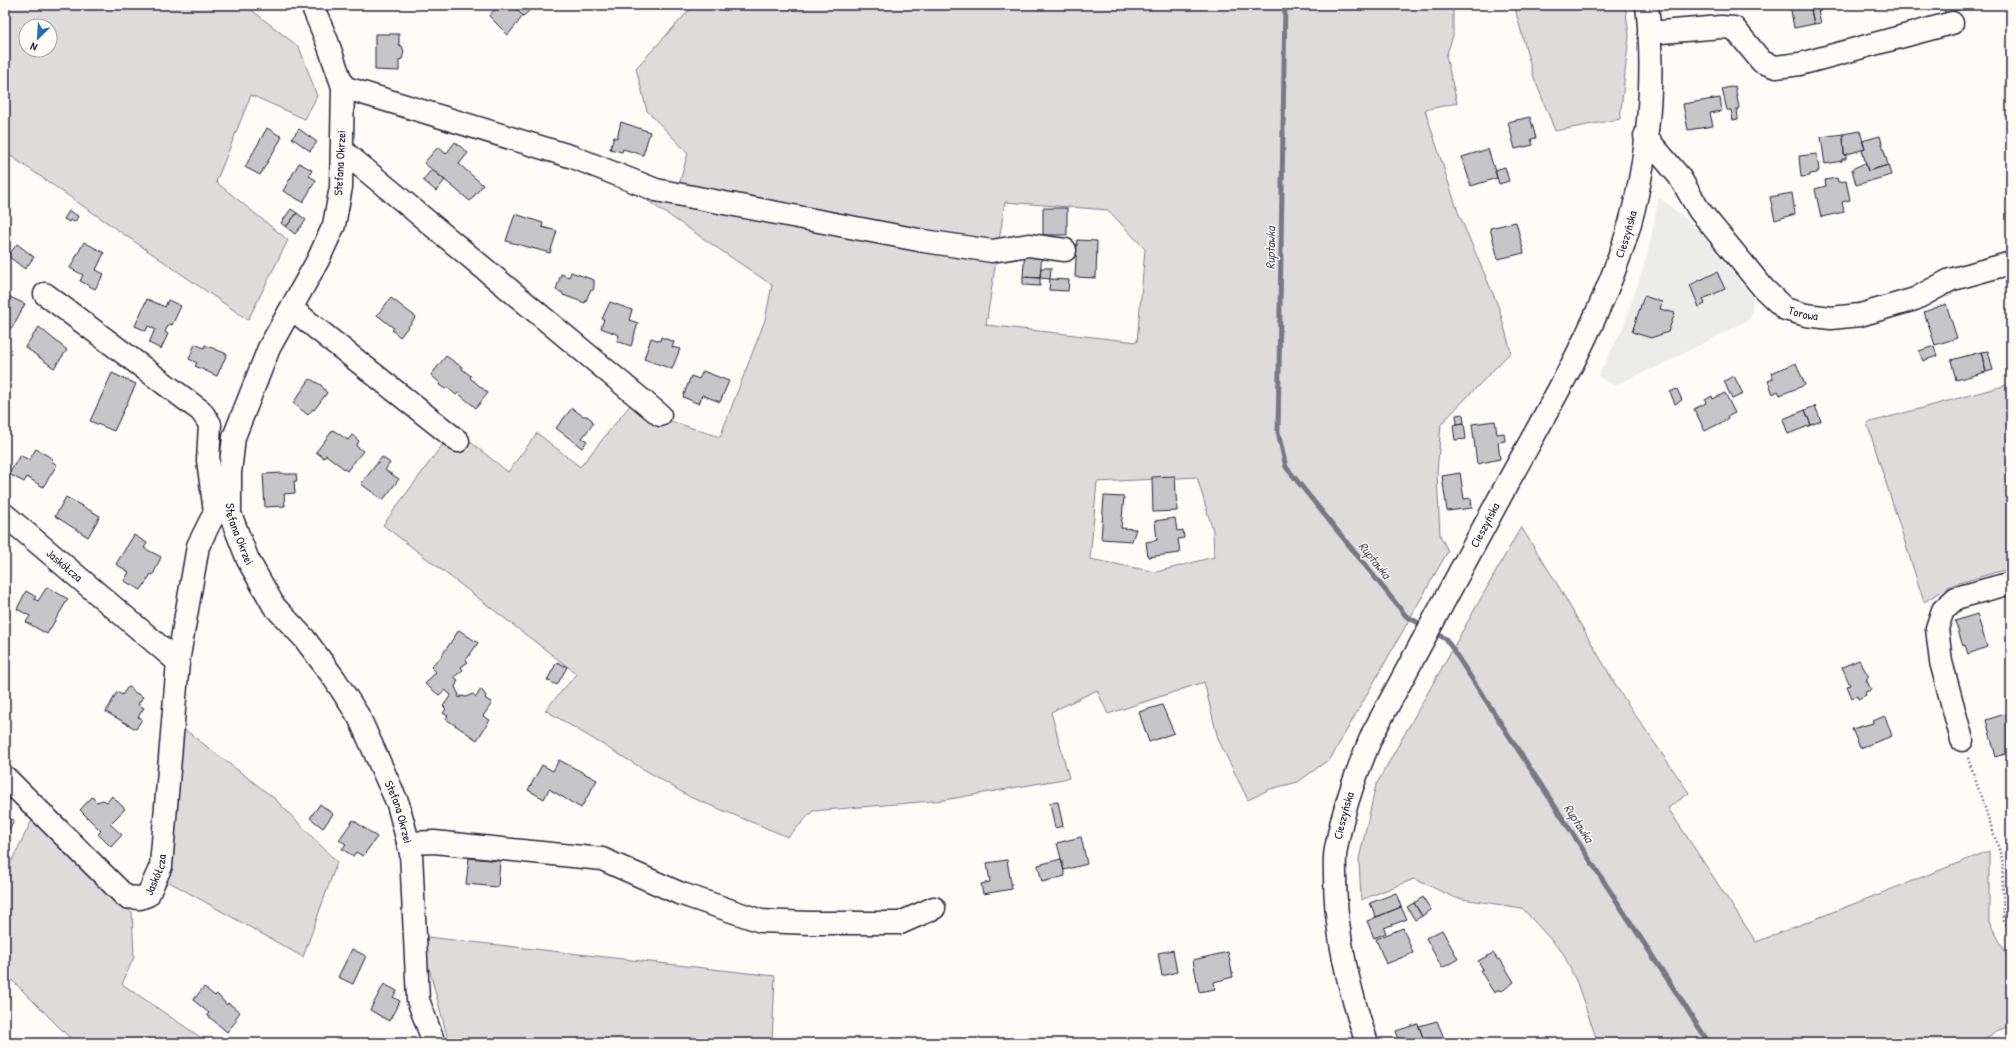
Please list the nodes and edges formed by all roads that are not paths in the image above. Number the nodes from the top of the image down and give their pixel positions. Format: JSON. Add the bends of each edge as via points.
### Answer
{"nodes":[{"id":1,"x":312,"y":5,"type":"edge"},
{"id":2,"x":1647,"y":5,"type":"edge"},
{"id":3,"x":1952,"y":23,"type":"dead end"},
{"id":4,"x":1649,"y":33,"type":"junction"},
{"id":5,"x":342,"y":87,"type":"junction"},
{"id":6,"x":1645,"y":136,"type":"junction"},
{"id":7,"x":343,"y":151,"type":"junction"},
{"id":8,"x":1065,"y":250,"type":"dead end"},
{"id":9,"x":2011,"y":264,"type":"edge"},
{"id":10,"x":45,"y":294,"type":"dead end"},
{"id":11,"x":292,"y":309,"type":"junction"},
{"id":12,"x":660,"y":416,"type":"dead end"},
{"id":13,"x":458,"y":441,"type":"dead end"},
{"id":14,"x":222,"y":513,"type":"junction"},
{"id":15,"x":5,"y":515,"type":"edge"},
{"id":16,"x":2011,"y":583,"type":"edge"},
{"id":17,"x":178,"y":662,"type":"junction"},
{"id":18,"x":1962,"y":740,"type":"road end"},
{"id":19,"x":5,"y":778,"type":"edge"},
{"id":20,"x":408,"y":843,"type":"junction"},
{"id":21,"x":934,"y":908,"type":"dead end"},
{"id":22,"x":434,"y":1043,"type":"edge"},
{"id":23,"x":1367,"y":1043,"type":"edge"}],
"edges":[{"from":1,"to":5,"type":"street","name":"Stefana Okrzei"},
{"from":2,"to":4,"type":"street","name":"Cieszyńska"},
{"from":3,"to":4,"type":"street","via":[[1800,64],[1776,66],[1762,62],[1734,28]]},
{"from":4,"to":6,"type":"street","name":"Cieszyńska","via":[[1650,64]]},
{"from":5,"to":7,"type":"street","name":"Stefana Okrzei"},
{"from":5,"to":8,"type":"street","via":[[573,157],[656,190],[916,240],[977,249],[992,251],[1029,245]]},
{"from":6,"to":9,"type":"street","name":"Torowa","via":[[1679,176],[1699,210],[1764,289],[1785,309],[1831,318],[1860,315],[1915,299],[1950,280]]},
{"from":6,"to":23,"type":"street","name":"Cieszyńska","via":[[1635,201],[1621,252],[1595,316],[1563,382],[1374,733],[1354,778],[1336,850],[1335,894],[1339,938]]},
{"from":7,"to":11,"type":"street","name":"Stefana Okrzei","via":[[341,187],[334,225]]},
{"from":7,"to":12,"type":"street"},
{"from":10,"to":14,"type":"street","via":[[200,411],[210,424],[208,460]]},
{"from":11,"to":13,"type":"street"},
{"from":11,"to":14,"type":"street","name":"Stefana Okrzei","via":[[269,348],[234,437]]},
{"from":14,"to":17,"type":"street","name":"Jaskółcza","via":[[198,546]]},
{"from":14,"to":20,"type":"street","name":"Stefana Okrzei","via":[[274,606],[304,638],[334,678],[359,718],[398,804]]},
{"from":15,"to":17,"type":"street","name":"Jaskółcza"},
{"from":16,"to":18,"type":"street","via":[[1956,598],[1943,610],[1937,628],[1941,662]]},
{"from":17,"to":19,"type":"street","name":"Jaskółcza","via":[[161,866],[148,895],[140,898],[126,897]]},
{"from":20,"to":21,"type":"street","via":[[434,842],[602,859],[679,893],[761,921],[900,923]]},
{"from":20,"to":22,"type":"street","name":"Stefana Okrzei","via":[[418,1000]]}]}
